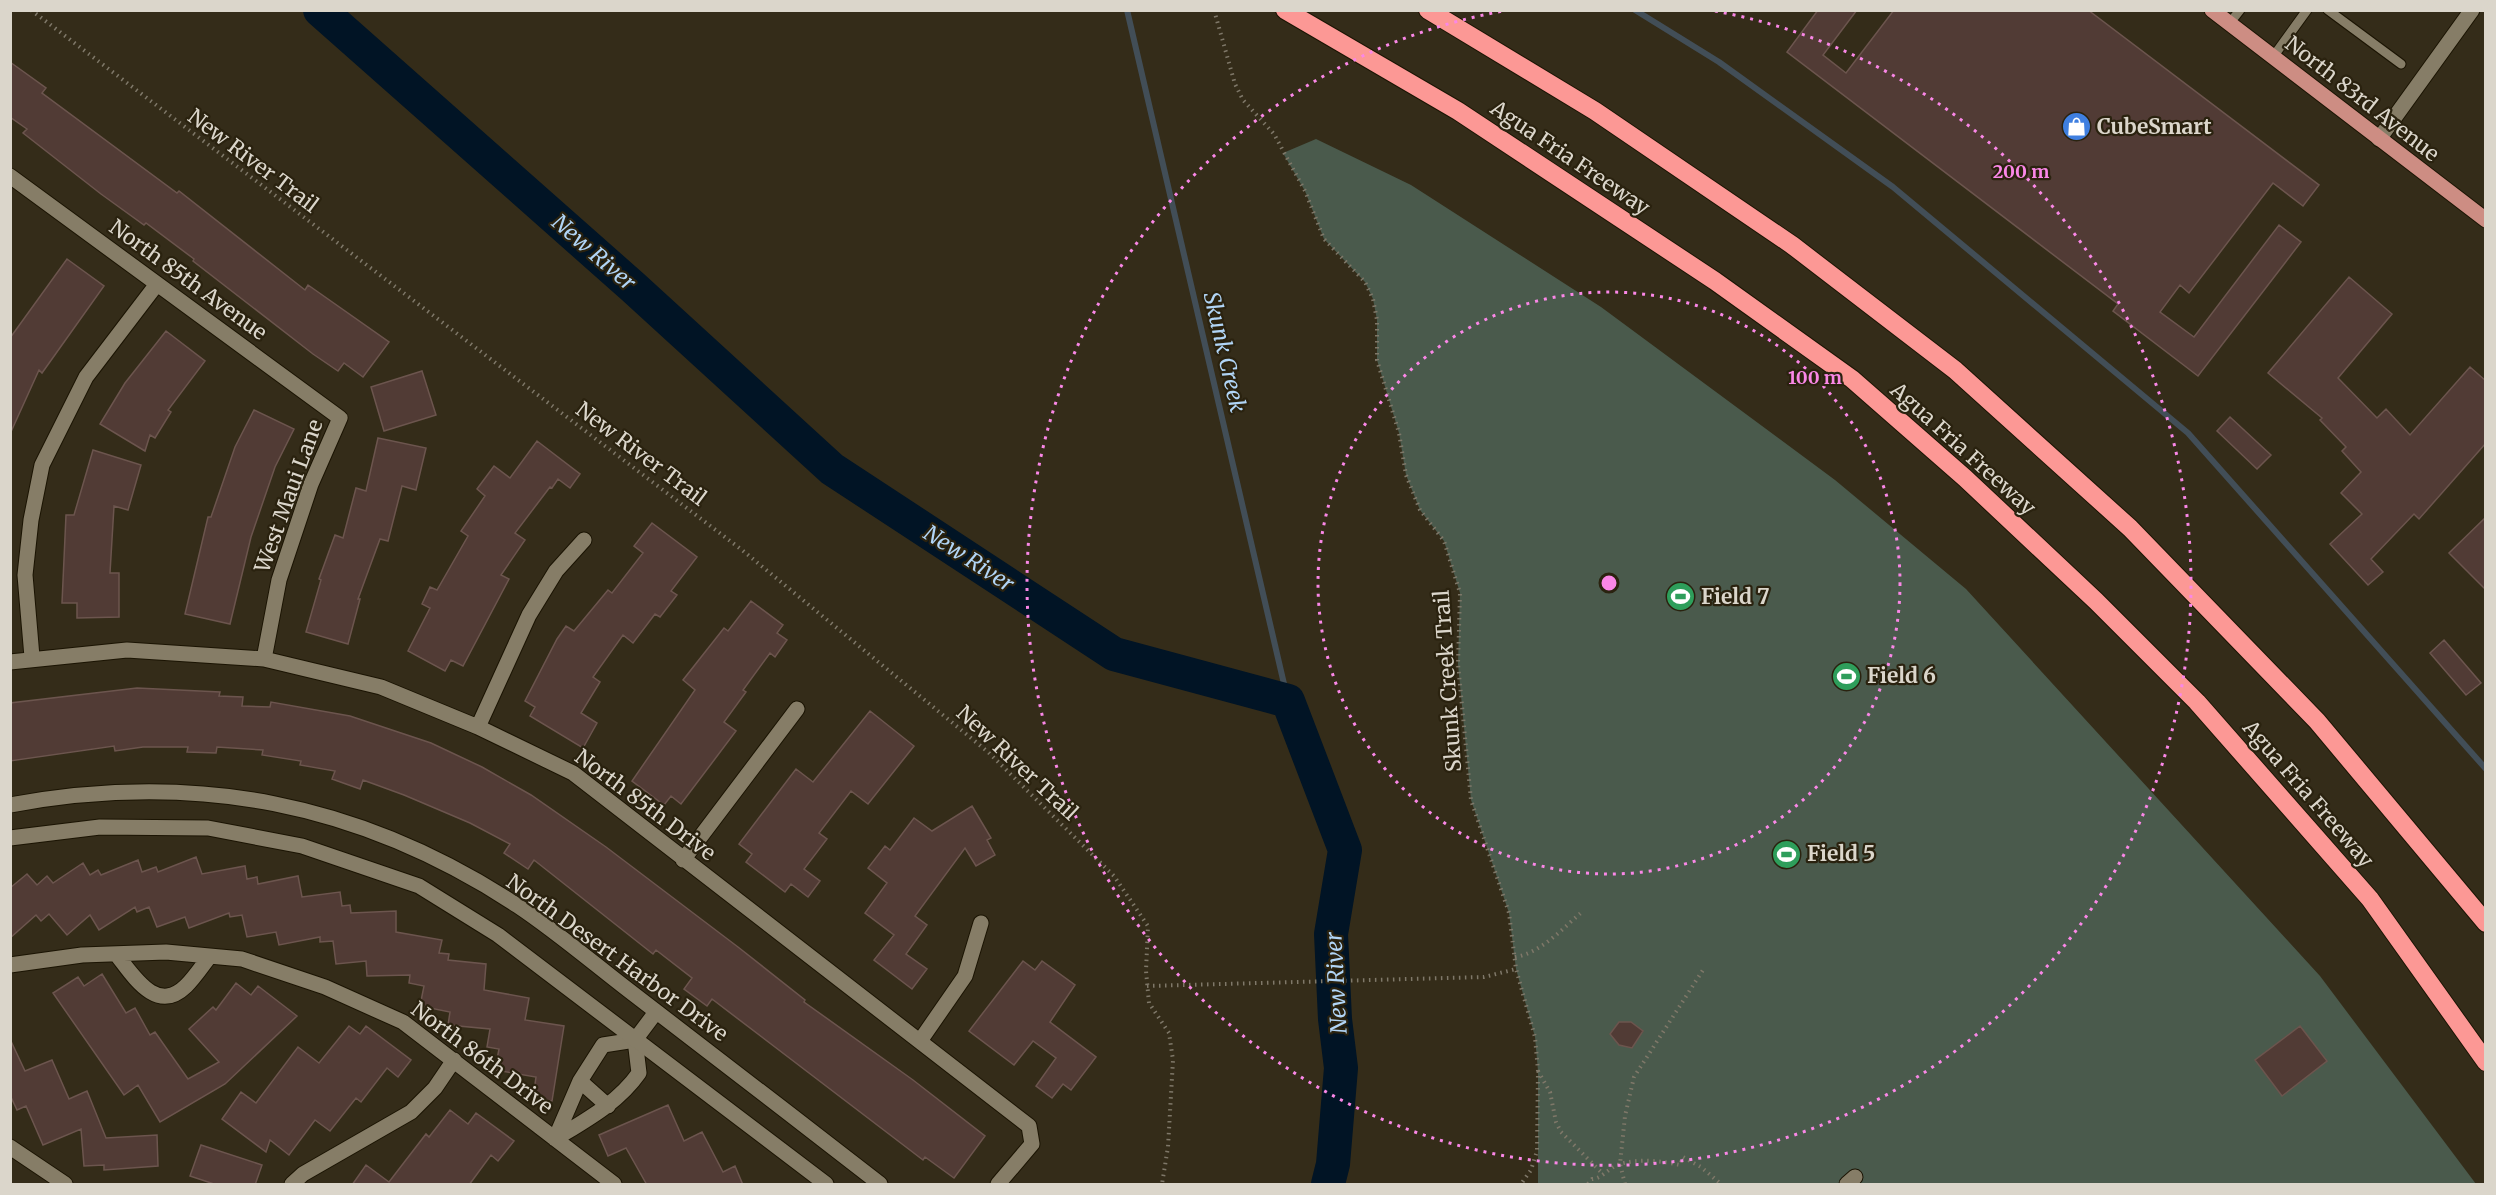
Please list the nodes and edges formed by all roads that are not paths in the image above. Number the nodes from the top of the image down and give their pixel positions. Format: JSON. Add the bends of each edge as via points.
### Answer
{"nodes":[{"id":1,"x":1285,"y":10,"type":"edge"},
{"id":2,"x":1428,"y":10,"type":"edge"},
{"id":3,"x":2212,"y":10,"type":"edge"},
{"id":4,"x":2240,"y":10,"type":"edge"},
{"id":5,"x":2307,"y":10,"type":"edge"},
{"id":6,"x":2328,"y":10,"type":"edge"},
{"id":7,"x":2472,"y":10,"type":"edge"},
{"id":8,"x":2229,"y":24,"type":"junction"},
{"id":9,"x":2274,"y":57,"type":"junction"},
{"id":10,"x":2401,"y":64,"type":"dead end"},
{"id":11,"x":2379,"y":139,"type":"junction"},
{"id":12,"x":10,"y":176,"type":"edge"},
{"id":13,"x":2486,"y":220,"type":"edge"},
{"id":14,"x":157,"y":284,"type":"junction"},
{"id":15,"x":340,"y":418,"type":"joint"},
{"id":16,"x":584,"y":540,"type":"dead end"},
{"id":17,"x":32,"y":657,"type":"junction"},
{"id":18,"x":264,"y":660,"type":"junction"},
{"id":19,"x":10,"y":662,"type":"edge"},
{"id":20,"x":798,"y":710,"type":"dead end"},
{"id":21,"x":478,"y":727,"type":"junction"},
{"id":22,"x":14,"y":804,"type":"edge"},
{"id":23,"x":18,"y":836,"type":"edge"},
{"id":24,"x":683,"y":860,"type":"junction"},
{"id":25,"x":981,"y":923,"type":"dead end"},
{"id":26,"x":2486,"y":923,"type":"edge"},
{"id":27,"x":116,"y":954,"type":"junction"},
{"id":28,"x":210,"y":956,"type":"junction"},
{"id":29,"x":10,"y":965,"type":"edge"},
{"id":30,"x":656,"y":1012,"type":"junction"},
{"id":31,"x":635,"y":1040,"type":"junction"},
{"id":32,"x":920,"y":1041,"type":"junction"},
{"id":33,"x":454,"y":1060,"type":"junction"},
{"id":34,"x":2486,"y":1062,"type":"edge"},
{"id":35,"x":580,"y":1081,"type":"junction"},
{"id":36,"x":608,"y":1106,"type":"junction"},
{"id":37,"x":555,"y":1139,"type":"junction"},
{"id":38,"x":10,"y":1147,"type":"edge"},
{"id":39,"x":65,"y":1185,"type":"edge"},
{"id":40,"x":292,"y":1185,"type":"edge"},
{"id":41,"x":614,"y":1185,"type":"edge"},
{"id":42,"x":826,"y":1185,"type":"edge"},
{"id":43,"x":880,"y":1185,"type":"edge"},
{"id":44,"x":998,"y":1185,"type":"edge"}],
"edges":[{"from":1,"to":34,"type":"highway","name":"Agua Fria Freeway","via":[[1458,111],[1715,281],[1852,379],[1956,470],[2197,702],[2370,899]]},
{"from":2,"to":26,"type":"highway","via":[[1595,111],[1792,245],[1954,370],[2130,528],[2293,697]]},
{"from":3,"to":8,"type":"main road","name":"North 83rd Avenue"},
{"from":4,"to":8,"type":"lane"},
{"from":5,"to":9,"type":"lane"},
{"from":6,"to":10,"type":"lane"},
{"from":7,"to":11,"type":"street"},
{"from":8,"to":9,"type":"main road","name":"North 83rd Avenue"},
{"from":9,"to":11,"type":"main road","name":"North 83rd Avenue"},
{"from":11,"to":13,"type":"main road","name":"North 83rd Avenue"},
{"from":12,"to":14,"type":"street","name":"North 85th Avenue"},
{"from":14,"to":15,"type":"street","name":"North 85th Avenue"},
{"from":14,"to":17,"type":"street","via":[[86,377],[42,465],[25,575]]},
{"from":15,"to":18,"type":"street","name":"West Maui Lane","via":[[311,484],[279,580]]},
{"from":16,"to":21,"type":"street","via":[[556,571],[529,615]]},
{"from":17,"to":18,"type":"street","name":"North 85th Drive","via":[[127,650]]},
{"from":17,"to":19,"type":"street","name":"North 85th Drive"},
{"from":18,"to":21,"type":"street","name":"North 85th Drive","via":[[381,687]]},
{"from":20,"to":24,"type":"street"},
{"from":21,"to":24,"type":"street","name":"North 85th Drive","via":[[573,773]]},
{"from":22,"to":30,"type":"street","name":"North Desert Harbor Drive","via":[[143,791],[225,794],[311,812],[372,831],[432,857],[518,906]]},
{"from":23,"to":31,"type":"street","via":[[138,826],[208,828],[279,840],[360,864],[419,886],[498,935]]},
{"from":24,"to":32,"type":"street","name":"North 85th Drive"},
{"from":25,"to":32,"type":"street","via":[[965,975]]},
{"from":27,"to":28,"type":"street","name":"North 86th Drive","via":[[166,952]]},
{"from":27,"to":28,"type":"street","via":[[137,982],[153,994],[164,995],[179,992]]},
{"from":27,"to":29,"type":"street","name":"North 86th Drive"},
{"from":28,"to":33,"type":"street","name":"North 86th Drive","via":[[242,959],[325,987],[403,1022]]},
{"from":30,"to":31,"type":"street"},
{"from":30,"to":43,"type":"street","name":"North Desert Harbor Drive"},
{"from":31,"to":35,"type":"street","via":[[603,1045]]},
{"from":31,"to":36,"type":"street","via":[[639,1073]]},
{"from":31,"to":42,"type":"street"},
{"from":32,"to":44,"type":"street","name":"North 85th Drive","via":[[1029,1126],[1032,1144]]},
{"from":33,"to":37,"type":"street","name":"North 86th Drive"},
{"from":33,"to":40,"type":"street","via":[[435,1088],[411,1112],[303,1173]]},
{"from":35,"to":36,"type":"street"},
{"from":35,"to":37,"type":"street"},
{"from":36,"to":37,"type":"street"},
{"from":37,"to":41,"type":"street","name":"North 86th Drive"},
{"from":38,"to":39,"type":"street"}]}
